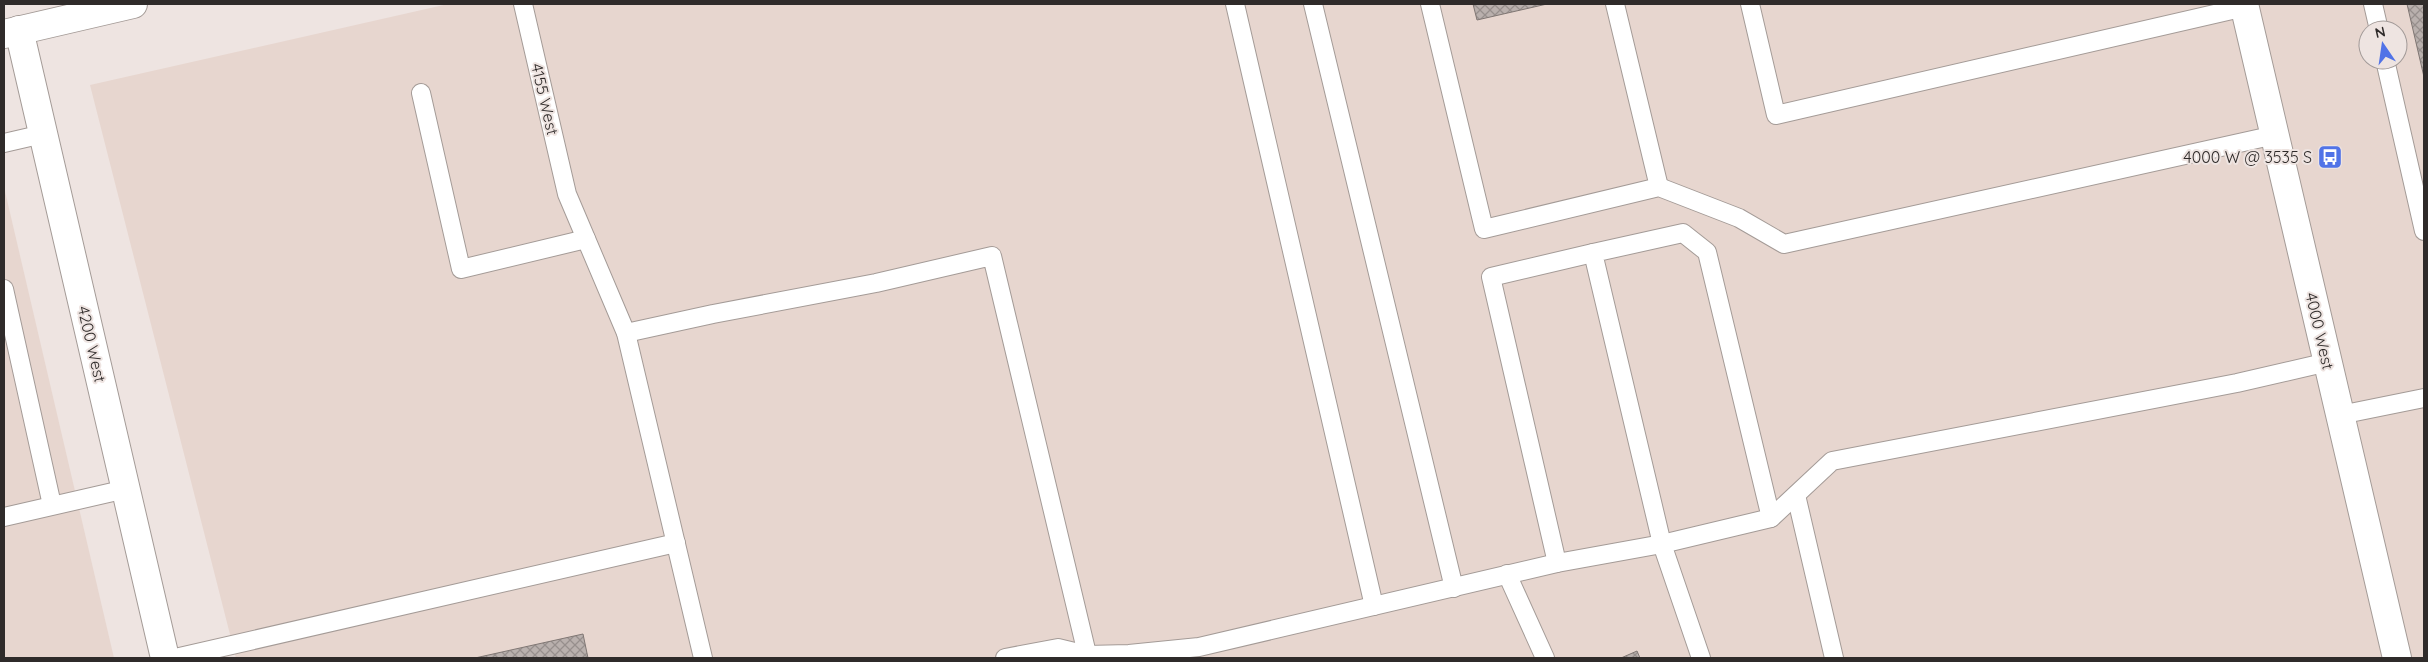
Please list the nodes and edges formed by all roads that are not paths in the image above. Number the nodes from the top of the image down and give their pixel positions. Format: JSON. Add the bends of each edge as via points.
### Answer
{"nodes":[{"id":1,"x":133,"y":4,"type":"edge"},
{"id":2,"x":523,"y":4,"type":"edge"},
{"id":3,"x":1235,"y":4,"type":"edge"},
{"id":4,"x":1314,"y":4,"type":"edge"},
{"id":5,"x":1430,"y":4,"type":"edge"},
{"id":6,"x":1615,"y":4,"type":"edge"},
{"id":7,"x":1750,"y":4,"type":"edge"},
{"id":8,"x":2373,"y":4,"type":"edge"},
{"id":9,"x":2244,"y":5,"type":"edge"},
{"id":10,"x":58,"y":12,"type":"edge"},
{"id":11,"x":2377,"y":20,"type":"edge"},
{"id":12,"x":11,"y":32,"type":"edge"},
{"id":13,"x":2387,"y":70,"type":"edge"},
{"id":14,"x":421,"y":93,"type":"dead end"},
{"id":15,"x":44,"y":134,"type":"junction"},
{"id":16,"x":2275,"y":135,"type":"junction"},
{"id":17,"x":4,"y":143,"type":"edge"},
{"id":18,"x":1659,"y":187,"type":"junction"},
{"id":19,"x":2424,"y":231,"type":"edge"},
{"id":20,"x":586,"y":239,"type":"junction"},
{"id":21,"x":1592,"y":253,"type":"junction"},
{"id":22,"x":4,"y":289,"type":"edge"},
{"id":23,"x":626,"y":333,"type":"junction"},
{"id":24,"x":2328,"y":362,"type":"junction"},
{"id":25,"x":2424,"y":398,"type":"edge"},
{"id":26,"x":2340,"y":415,"type":"junction"},
{"id":27,"x":126,"y":489,"type":"junction"},
{"id":28,"x":1796,"y":495,"type":"junction"},
{"id":29,"x":52,"y":505,"type":"junction"},
{"id":30,"x":4,"y":517,"type":"edge"},
{"id":31,"x":1771,"y":518,"type":"junction"},
{"id":32,"x":676,"y":543,"type":"junction"},
{"id":33,"x":1662,"y":544,"type":"junction"},
{"id":34,"x":1556,"y":563,"type":"junction"},
{"id":35,"x":1507,"y":574,"type":"junction"},
{"id":36,"x":1454,"y":588,"type":"junction"},
{"id":37,"x":1374,"y":606,"type":"junction"},
{"id":38,"x":1201,"y":653,"type":"edge"},
{"id":39,"x":1087,"y":656,"type":"edge"},
{"id":40,"x":165,"y":658,"type":"edge"},
{"id":41,"x":176,"y":658,"type":"edge"},
{"id":42,"x":703,"y":658,"type":"edge"},
{"id":43,"x":1005,"y":658,"type":"edge"},
{"id":44,"x":1545,"y":658,"type":"edge"},
{"id":45,"x":1701,"y":658,"type":"edge"},
{"id":46,"x":1834,"y":658,"type":"edge"},
{"id":47,"x":2397,"y":658,"type":"edge"}],
"edges":[{"from":1,"to":10,"type":"street"},
{"from":2,"to":20,"type":"lane","name":"4155 West","via":[[567,194]]},
{"from":3,"to":37,"type":"lane"},
{"from":4,"to":36,"type":"lane"},
{"from":5,"to":18,"type":"lane","via":[[1484,229]]},
{"from":6,"to":18,"type":"lane"},
{"from":7,"to":9,"type":"lane","via":[[1776,115]]},
{"from":8,"to":11,"type":"lane"},
{"from":9,"to":16,"type":"street","name":"4000 West"},
{"from":10,"to":12,"type":"street"},
{"from":12,"to":15,"type":"street","name":"4200 West"},
{"from":13,"to":19,"type":"lane"},
{"from":14,"to":20,"type":"lane","via":[[461,269]]},
{"from":15,"to":17,"type":"lane"},
{"from":15,"to":27,"type":"street","name":"4200 West"},
{"from":16,"to":18,"type":"lane","via":[[1784,244],[1739,218]]},
{"from":16,"to":24,"type":"street","name":"4000 West"},
{"from":20,"to":23,"type":"lane","name":"4155 West"},
{"from":21,"to":31,"type":"lane","via":[[1683,233],[1707,252]]},
{"from":21,"to":33,"type":"lane"},
{"from":21,"to":34,"type":"lane","via":[[1491,277]]},
{"from":22,"to":29,"type":"lane"},
{"from":23,"to":32,"type":"lane","name":"4155 West"},
{"from":23,"to":39,"type":"lane","via":[[876,283],[992,256]]},
{"from":24,"to":26,"type":"street","name":"4000 West"},
{"from":24,"to":28,"type":"lane","via":[[2237,383],[1832,461]]},
{"from":25,"to":26,"type":"lane"},
{"from":26,"to":47,"type":"street","name":"4000 West"},
{"from":27,"to":29,"type":"lane"},
{"from":27,"to":40,"type":"street","name":"4200 West"},
{"from":28,"to":31,"type":"lane"},
{"from":28,"to":46,"type":"lane"},
{"from":29,"to":30,"type":"lane"},
{"from":31,"to":33,"type":"lane"},
{"from":32,"to":41,"type":"lane"},
{"from":32,"to":42,"type":"lane","name":"4155 West"},
{"from":33,"to":34,"type":"lane"},
{"from":33,"to":45,"type":"lane"},
{"from":34,"to":35,"type":"lane"},
{"from":35,"to":36,"type":"lane"},
{"from":35,"to":44,"type":"lane"},
{"from":36,"to":37,"type":"lane"},
{"from":37,"to":38,"type":"lane"},
{"from":38,"to":39,"type":"lane"},
{"from":39,"to":43,"type":"lane","via":[[1058,648]]}]}
